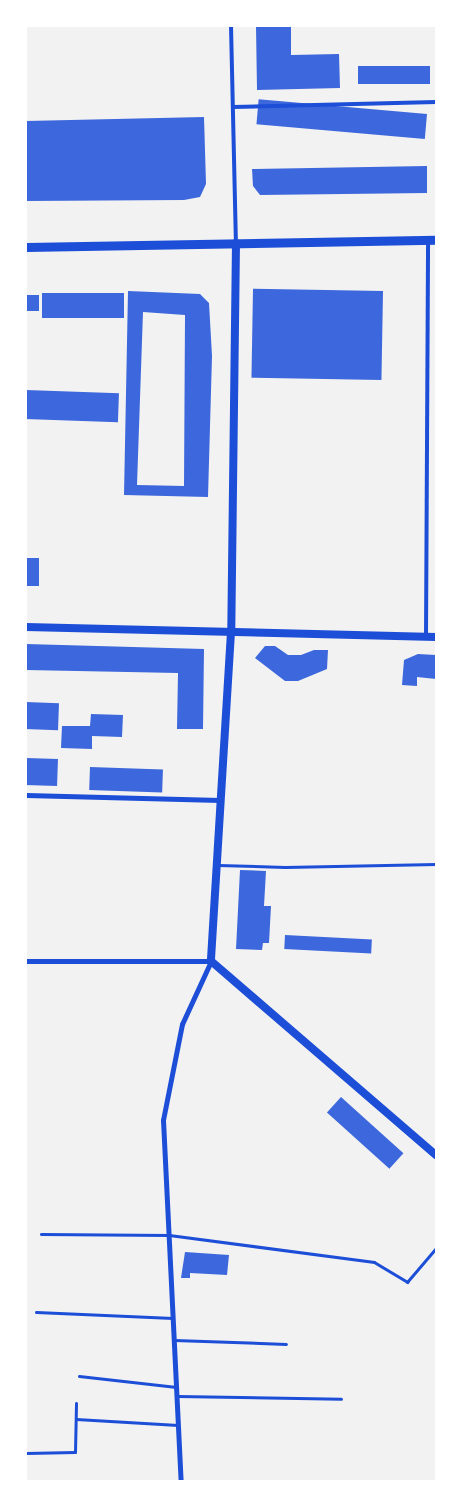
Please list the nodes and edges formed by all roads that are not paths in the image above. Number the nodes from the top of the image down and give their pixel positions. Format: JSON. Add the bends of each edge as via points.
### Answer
{"nodes":[{"id":1,"x":231,"y":26,"type":"edge"},
{"id":2,"x":436,"y":102,"type":"edge"},
{"id":3,"x":233,"y":107,"type":"junction"},
{"id":4,"x":432,"y":240,"type":"edge"},
{"id":5,"x":236,"y":243,"type":"junction"},
{"id":6,"x":26,"y":247,"type":"edge"},
{"id":7,"x":26,"y":627,"type":"edge"},
{"id":8,"x":231,"y":632,"type":"junction"},
{"id":9,"x":426,"y":637,"type":"junction"},
{"id":10,"x":436,"y":637,"type":"edge"},
{"id":11,"x":26,"y":795,"type":"edge"},
{"id":12,"x":220,"y":800,"type":"junction"},
{"id":13,"x":436,"y":864,"type":"edge"},
{"id":14,"x":217,"y":865,"type":"junction"},
{"id":15,"x":26,"y":962,"type":"edge"},
{"id":16,"x":211,"y":962,"type":"junction"},
{"id":17,"x":436,"y":1155,"type":"edge"},
{"id":18,"x":41,"y":1234,"type":"dead end"},
{"id":19,"x":168,"y":1235,"type":"junction"},
{"id":20,"x":436,"y":1248,"type":"edge"},
{"id":21,"x":36,"y":1312,"type":"dead end"},
{"id":22,"x":173,"y":1318,"type":"junction"},
{"id":23,"x":174,"y":1340,"type":"junction"},
{"id":24,"x":286,"y":1344,"type":"dead end"},
{"id":25,"x":79,"y":1376,"type":"dead end"},
{"id":26,"x":176,"y":1387,"type":"junction"},
{"id":27,"x":177,"y":1396,"type":"junction"},
{"id":28,"x":341,"y":1399,"type":"dead end"},
{"id":29,"x":76,"y":1403,"type":"dead end"},
{"id":30,"x":76,"y":1419,"type":"junction"},
{"id":31,"x":178,"y":1425,"type":"junction"},
{"id":32,"x":26,"y":1453,"type":"edge"},
{"id":33,"x":181,"y":1482,"type":"edge"}],
"edges":[{"from":1,"to":3,"type":"street"},
{"from":2,"to":3,"type":"street"},
{"from":3,"to":5,"type":"street"},
{"from":4,"to":5,"type":"main road"},
{"from":4,"to":9,"type":"street"},
{"from":5,"to":6,"type":"main road"},
{"from":5,"to":8,"type":"main road"},
{"from":7,"to":8,"type":"main road"},
{"from":8,"to":9,"type":"main road"},
{"from":8,"to":12,"type":"main road"},
{"from":9,"to":10,"type":"main road"},
{"from":11,"to":12,"type":"street"},
{"from":12,"to":14,"type":"main road"},
{"from":13,"to":14,"type":"lane"},
{"from":14,"to":16,"type":"main road"},
{"from":15,"to":16,"type":"street"},
{"from":16,"to":17,"type":"main road"},
{"from":16,"to":19,"type":"street","via":[[182,1024],[163,1120]]},
{"from":18,"to":19,"type":"lane"},
{"from":19,"to":20,"type":"lane","via":[[374,1262],[407,1282]]},
{"from":19,"to":22,"type":"street"},
{"from":21,"to":22,"type":"lane"},
{"from":22,"to":23,"type":"street"},
{"from":23,"to":24,"type":"lane"},
{"from":23,"to":26,"type":"street"},
{"from":25,"to":26,"type":"lane"},
{"from":26,"to":27,"type":"street"},
{"from":27,"to":28,"type":"lane"},
{"from":27,"to":31,"type":"street"},
{"from":29,"to":30,"type":"lane"},
{"from":30,"to":31,"type":"lane"},
{"from":30,"to":32,"type":"lane","via":[[75,1452]]},
{"from":31,"to":33,"type":"street"}]}
